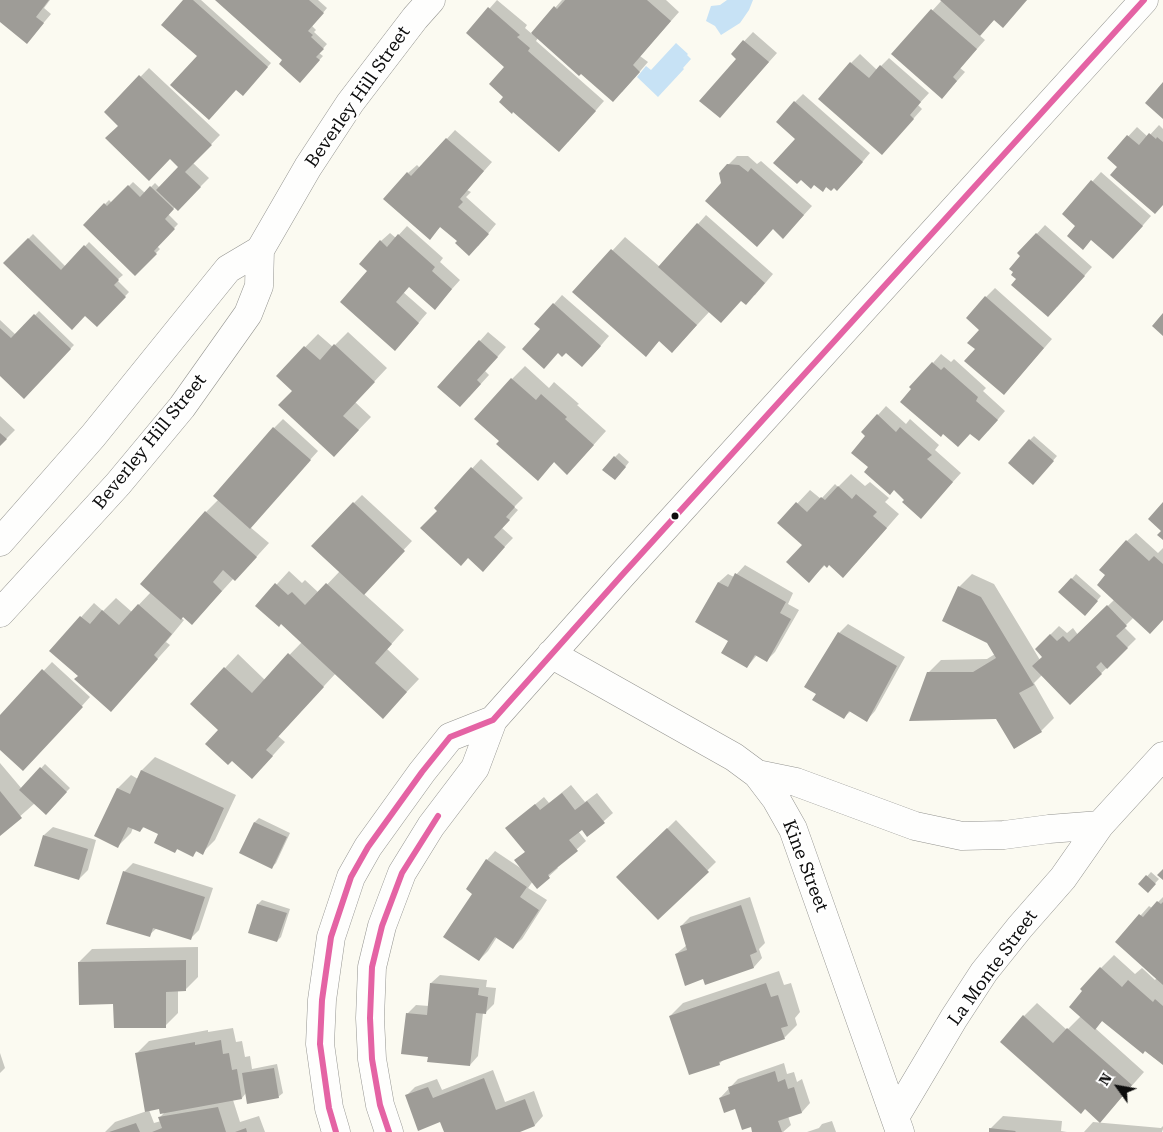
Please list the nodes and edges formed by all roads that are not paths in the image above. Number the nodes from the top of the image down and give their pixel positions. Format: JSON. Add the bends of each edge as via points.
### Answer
{"nodes":[{"id":1,"x":431,"y":0,"type":"edge"},
{"id":2,"x":1144,"y":0,"type":"edge"},
{"id":3,"x":260,"y":250,"type":"junction"},
{"id":4,"x":0,"y":542,"type":"edge"},
{"id":5,"x":0,"y":613,"type":"edge"},
{"id":6,"x":551,"y":654,"type":"junction"},
{"id":7,"x":493,"y":720,"type":"junction"},
{"id":8,"x":1163,"y":756,"type":"edge"},
{"id":9,"x":757,"y":774,"type":"junction"},
{"id":10,"x":1100,"y":825,"type":"junction"},
{"id":11,"x":897,"y":1125,"type":"edge"},
{"id":12,"x":336,"y":1132,"type":"edge"},
{"id":13,"x":389,"y":1132,"type":"edge"}],
"edges":[{"from":1,"to":3,"type":"street","name":"Beverley Hill Street","via":[[350,103]]},
{"from":2,"to":6,"type":"street"},
{"from":3,"to":4,"type":"street","name":"Beverley Hill Street","via":[[228,269],[94,436]]},
{"from":3,"to":5,"type":"street","name":"Beverley Hill Street","via":[[258,286],[248,314],[182,407],[118,484]]},
{"from":6,"to":7,"type":"street"},
{"from":6,"to":9,"type":"street","name":"Kine Street","via":[[734,757]]},
{"from":7,"to":12,"type":"street","via":[[450,737],[368,847],[351,878],[331,937],[322,1000],[320,1044],[329,1108]]},
{"from":7,"to":13,"type":"street","via":[[475,768],[431,826],[402,873],[382,926],[372,966],[370,1018],[372,1059],[380,1105]]},
{"from":8,"to":10,"type":"street","name":"La Monte Street"},
{"from":9,"to":10,"type":"street","via":[[796,782],[915,826],[962,836]]},
{"from":9,"to":11,"type":"street","name":"Kine Street","via":[[793,829]]},
{"from":10,"to":11,"type":"street","name":"La Monte Street","via":[[1063,878],[984,972],[954,1018]]}]}
